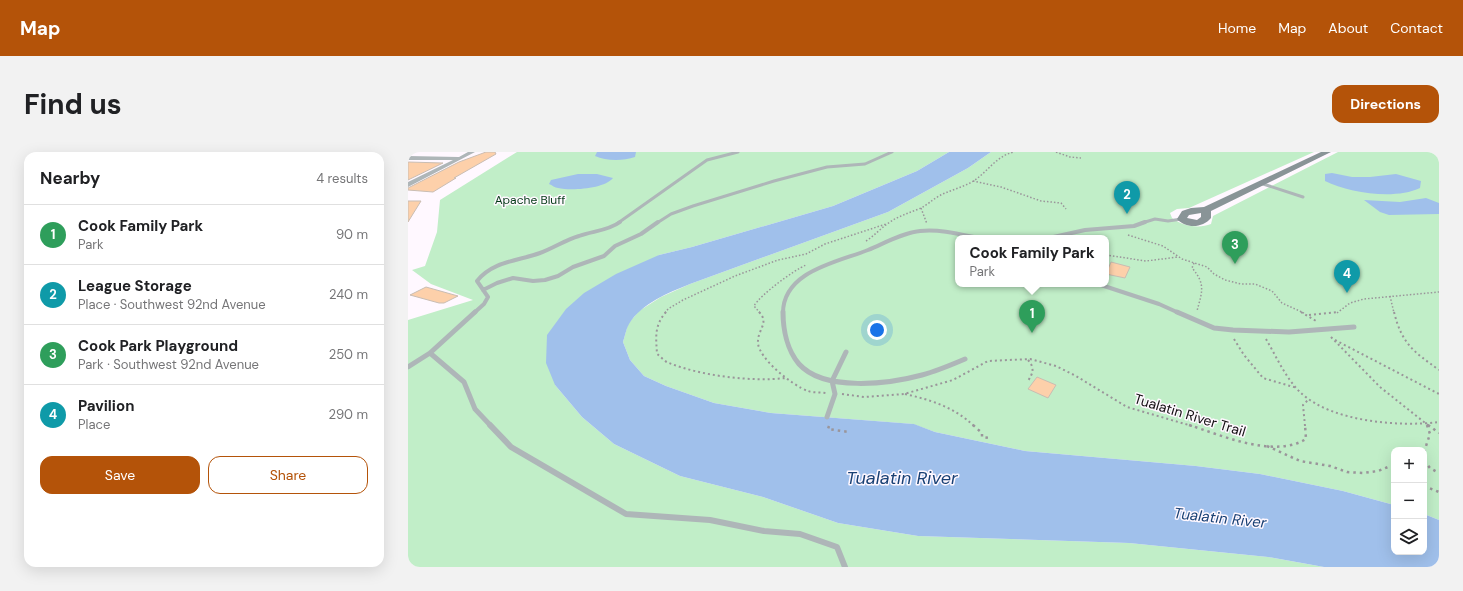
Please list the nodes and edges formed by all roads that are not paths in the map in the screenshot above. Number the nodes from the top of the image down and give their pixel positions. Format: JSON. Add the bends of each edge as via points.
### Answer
{"nodes":[{"id":1,"x":472,"y":152,"type":"edge"},
{"id":2,"x":738,"y":152,"type":"edge"},
{"id":3,"x":892,"y":152,"type":"edge"},
{"id":4,"x":1327,"y":152,"type":"edge"},
{"id":5,"x":408,"y":158,"type":"edge"},
{"id":6,"x":459,"y":158,"type":"junction"},
{"id":7,"x":1260,"y":183,"type":"junction"},
{"id":8,"x":408,"y":185,"type":"edge"},
{"id":9,"x":1303,"y":197,"type":"dead end"},
{"id":10,"x":1182,"y":219,"type":"joint"},
{"id":11,"x":963,"y":235,"type":"edge"},
{"id":12,"x":1062,"y":235,"type":"edge"},
{"id":13,"x":1107,"y":287,"type":"edge"},
{"id":14,"x":483,"y":290,"type":"junction"},
{"id":15,"x":1354,"y":328,"type":"dead end"},
{"id":16,"x":430,"y":352,"type":"junction"},
{"id":17,"x":846,"y":352,"type":"dead end"},
{"id":18,"x":965,"y":359,"type":"dead end"},
{"id":19,"x":408,"y":367,"type":"edge"},
{"id":20,"x":832,"y":381,"type":"junction"},
{"id":21,"x":827,"y":417,"type":"dead end"},
{"id":22,"x":845,"y":567,"type":"edge"}],
"edges":[{"from":1,"to":6,"type":"street"},
{"from":2,"to":14,"type":"lane","via":[[707,160],[616,225],[600,231],[587,232],[540,253],[490,269],[480,275],[477,281]]},
{"from":3,"to":14,"type":"lane","via":[[865,164],[827,167],[693,206],[671,214],[641,234],[615,246],[604,256],[573,267],[558,276],[533,281],[513,278],[497,282]]},
{"from":4,"to":7,"type":"street"},
{"from":5,"to":6,"type":"street"},
{"from":6,"to":8,"type":"street"},
{"from":7,"to":9,"type":"lane"},
{"from":7,"to":10,"type":"street","via":[[1206,210],[1203,221],[1192,223]]},
{"from":10,"to":12,"type":"lane","via":[[1155,219],[1117,228],[1085,230]]},
{"from":11,"to":20,"type":"lane","via":[[942,231],[909,234],[824,266],[803,278],[788,293],[784,299],[783,317],[788,346],[794,360],[810,373]]},
{"from":13,"to":15,"type":"lane","via":[[1159,304],[1214,328],[1289,332]]},
{"from":14,"to":16,"type":"lane","via":[[488,298],[484,304]]},
{"from":16,"to":19,"type":"lane"},
{"from":16,"to":22,"type":"lane","via":[[464,382],[475,409],[510,447],[626,514],[710,520],[764,531],[800,534],[837,547]]},
{"from":17,"to":20,"type":"lane"},
{"from":18,"to":20,"type":"lane","via":[[935,372],[907,379],[863,383]]},
{"from":20,"to":21,"type":"lane","via":[[835,394]]}]}
